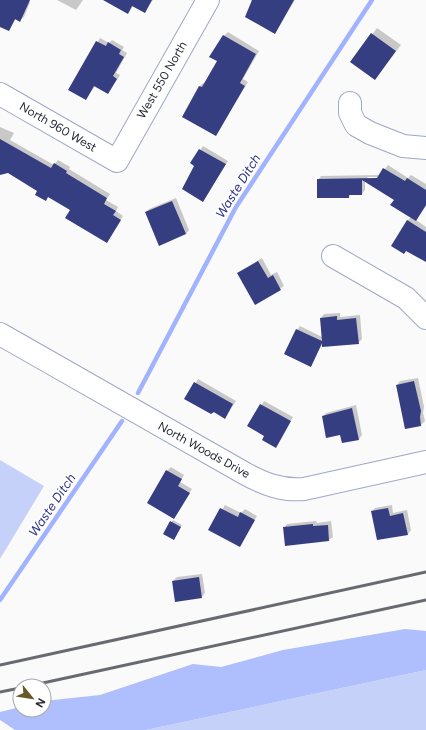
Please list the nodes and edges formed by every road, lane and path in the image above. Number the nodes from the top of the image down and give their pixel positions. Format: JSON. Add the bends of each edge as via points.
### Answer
{"nodes":[{"id":1,"x":208,"y":0,"type":"edge"},
{"id":2,"x":0,"y":94,"type":"edge"},
{"id":3,"x":350,"y":102,"type":"dead end"},
{"id":4,"x":426,"y":148,"type":"edge"},
{"id":5,"x":117,"y":161,"type":"joint"},
{"id":6,"x":334,"y":256,"type":"dead end"},
{"id":7,"x":426,"y":318,"type":"edge"},
{"id":8,"x":0,"y":334,"type":"edge"},
{"id":9,"x":426,"y":462,"type":"edge"}],
"edges":[{"from":1,"to":5,"type":"street","name":"West 550 North"},
{"from":2,"to":5,"type":"street","name":"North 960 West"},
{"from":3,"to":4,"type":"street","via":[[350,113],[356,125],[403,146]]},
{"from":6,"to":7,"type":"street","via":[[406,298]]},
{"from":8,"to":9,"type":"street","name":"North Woods Drive","via":[[244,473],[272,486],[289,490],[304,489]]}]}
